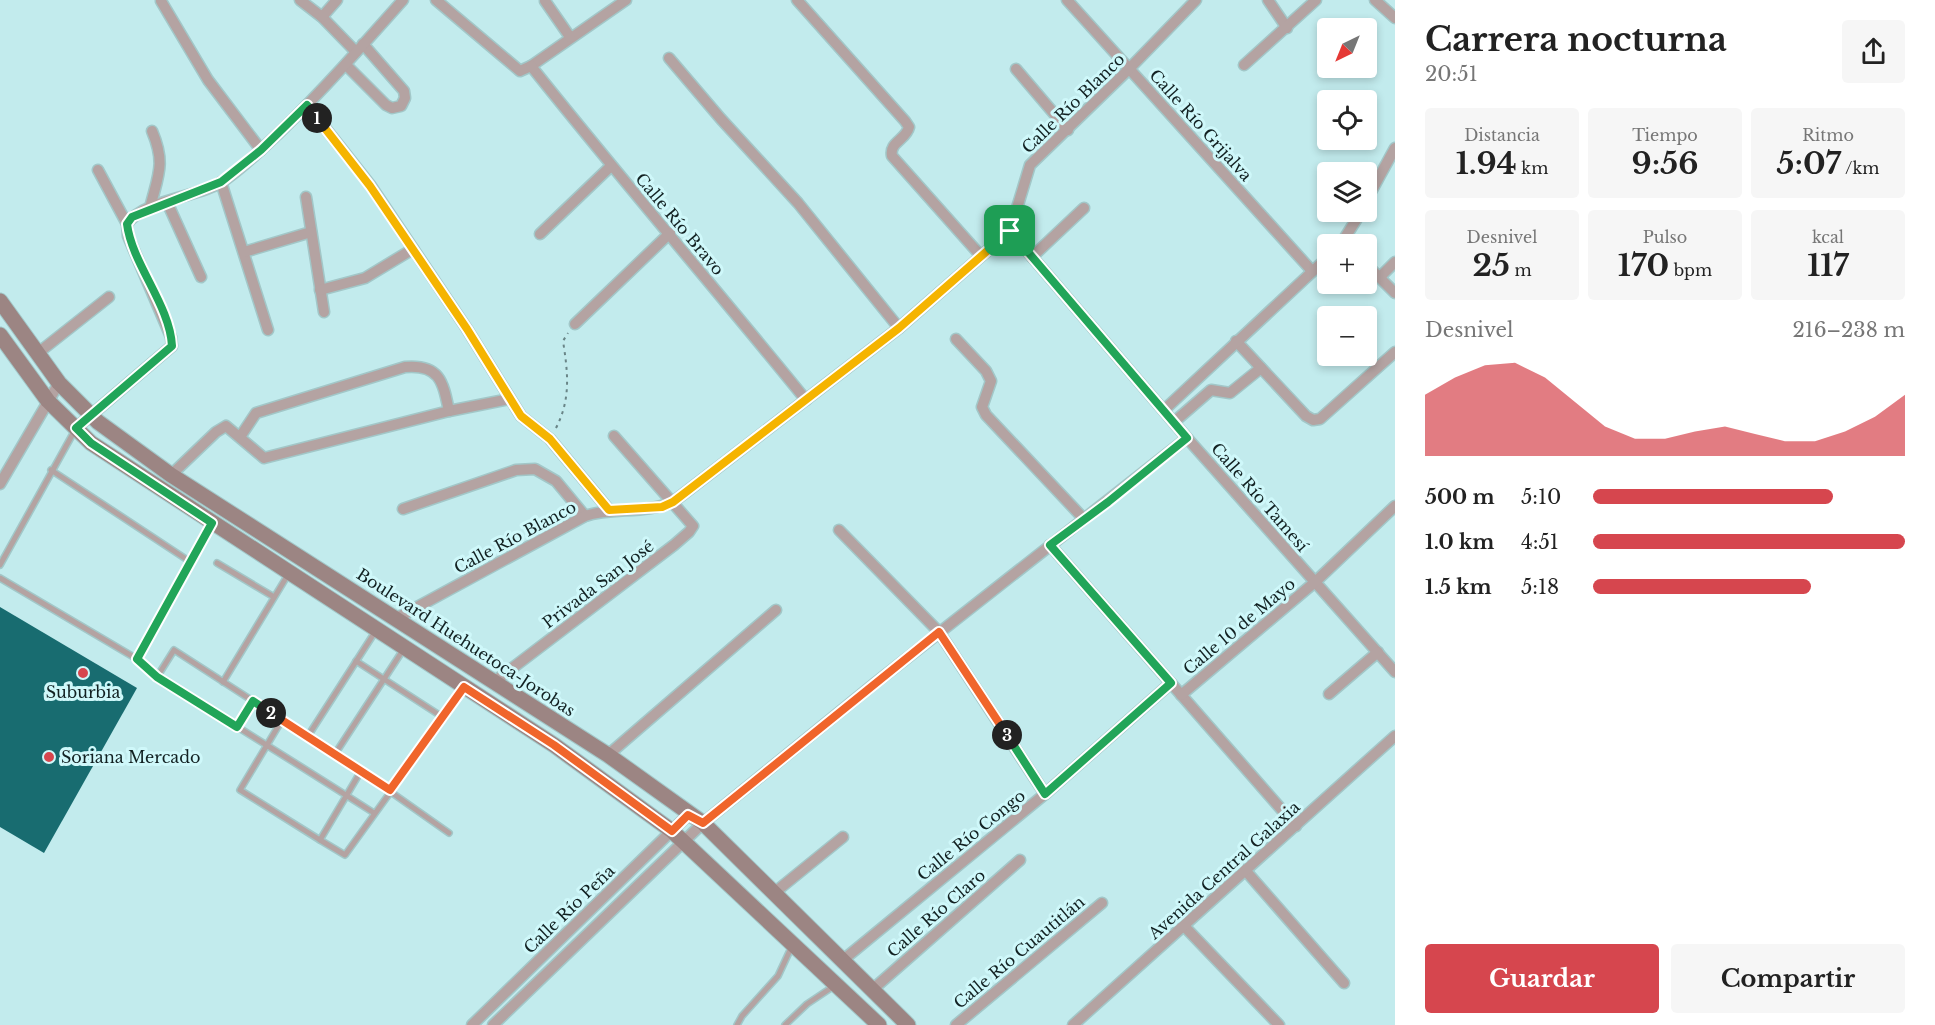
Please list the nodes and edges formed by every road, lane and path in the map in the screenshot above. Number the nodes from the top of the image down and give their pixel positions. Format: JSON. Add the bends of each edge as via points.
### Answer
{"nodes":[{"id":1,"x":161,"y":0,"type":"edge"},
{"id":2,"x":300,"y":0,"type":"edge"},
{"id":3,"x":338,"y":0,"type":"edge"},
{"id":4,"x":403,"y":0,"type":"edge"},
{"id":5,"x":436,"y":0,"type":"edge"},
{"id":6,"x":626,"y":0,"type":"edge"},
{"id":7,"x":797,"y":0,"type":"edge"},
{"id":8,"x":1067,"y":0,"type":"edge"},
{"id":9,"x":1196,"y":0,"type":"edge"},
{"id":10,"x":1268,"y":0,"type":"edge"},
{"id":11,"x":1316,"y":0,"type":"edge"},
{"id":12,"x":1375,"y":0,"type":"edge"},
{"id":13,"x":545,"y":1,"type":"edge"},
{"id":14,"x":322,"y":17,"type":"junction"},
{"id":15,"x":1395,"y":18,"type":"edge"},
{"id":16,"x":1287,"y":28,"type":"junction"},
{"id":17,"x":570,"y":37,"type":"junction"},
{"id":18,"x":359,"y":48,"type":"junction"},
{"id":19,"x":669,"y":57,"type":"dead end"},
{"id":20,"x":346,"y":65,"type":"junction"},
{"id":21,"x":1244,"y":65,"type":"dead end"},
{"id":22,"x":531,"y":66,"type":"junction"},
{"id":23,"x":1016,"y":69,"type":"dead end"},
{"id":24,"x":1130,"y":69,"type":"junction"},
{"id":25,"x":307,"y":105,"type":"junction"},
{"id":26,"x":1068,"y":130,"type":"junction"},
{"id":27,"x":152,"y":131,"type":"dead end"},
{"id":28,"x":1395,"y":148,"type":"edge"},
{"id":29,"x":261,"y":150,"type":"junction"},
{"id":30,"x":611,"y":166,"type":"junction"},
{"id":31,"x":98,"y":170,"type":"dead end"},
{"id":32,"x":1377,"y":181,"type":"edge"},
{"id":33,"x":221,"y":182,"type":"junction"},
{"id":34,"x":306,"y":197,"type":"dead end"},
{"id":35,"x":167,"y":202,"type":"junction"},
{"id":36,"x":150,"y":208,"type":"junction"},
{"id":37,"x":1084,"y":208,"type":"dead end"},
{"id":38,"x":127,"y":224,"type":"junction"},
{"id":39,"x":1010,"y":231,"type":"junction"},
{"id":40,"x":311,"y":232,"type":"junction"},
{"id":41,"x":670,"y":233,"type":"junction"},
{"id":42,"x":540,"y":234,"type":"dead end"},
{"id":43,"x":413,"y":249,"type":"junction"},
{"id":44,"x":244,"y":252,"type":"junction"},
{"id":45,"x":981,"y":256,"type":"junction"},
{"id":46,"x":1032,"y":258,"type":"junction"},
{"id":47,"x":1395,"y":262,"type":"edge"},
{"id":48,"x":1317,"y":267,"type":"edge"},
{"id":49,"x":1312,"y":271,"type":"junction"},
{"id":50,"x":1377,"y":274,"type":"edge"},
{"id":51,"x":201,"y":277,"type":"dead end"},
{"id":52,"x":1380,"y":277,"type":"junction"},
{"id":53,"x":320,"y":290,"type":"junction"},
{"id":54,"x":1395,"y":293,"type":"edge"},
{"id":55,"x":109,"y":297,"type":"dead end"},
{"id":56,"x":0,"y":301,"type":"edge"},
{"id":57,"x":324,"y":312,"type":"dead end"},
{"id":58,"x":574,"y":324,"type":"joint"},
{"id":59,"x":899,"y":328,"type":"junction"},
{"id":60,"x":268,"y":330,"type":"dead end"},
{"id":61,"x":0,"y":335,"type":"edge"},
{"id":62,"x":956,"y":339,"type":"dead end"},
{"id":63,"x":1236,"y":341,"type":"junction"},
{"id":64,"x":1395,"y":352,"type":"edge"},
{"id":65,"x":38,"y":353,"type":"junction"},
{"id":66,"x":1261,"y":368,"type":"junction"},
{"id":67,"x":59,"y":383,"type":"junction"},
{"id":68,"x":510,"y":399,"type":"junction"},
{"id":69,"x":806,"y":400,"type":"junction"},
{"id":70,"x":48,"y":401,"type":"junction"},
{"id":71,"x":1164,"y":410,"type":"junction"},
{"id":72,"x":449,"y":411,"type":"junction"},
{"id":73,"x":90,"y":414,"type":"junction"},
{"id":74,"x":1174,"y":422,"type":"junction"},
{"id":75,"x":76,"y":428,"type":"junction"},
{"id":76,"x":614,"y":436,"type":"dead end"},
{"id":77,"x":240,"y":437,"type":"junction"},
{"id":78,"x":1187,"y":438,"type":"junction"},
{"id":79,"x":550,"y":439,"type":"junction"},
{"id":80,"x":51,"y":470,"type":"junction"},
{"id":81,"x":171,"y":475,"type":"junction"},
{"id":82,"x":0,"y":484,"type":"edge"},
{"id":83,"x":673,"y":502,"type":"junction"},
{"id":84,"x":1395,"y":506,"type":"edge"},
{"id":85,"x":404,"y":508,"type":"dead end"},
{"id":86,"x":609,"y":510,"type":"junction"},
{"id":87,"x":585,"y":516,"type":"junction"},
{"id":88,"x":1084,"y":519,"type":"junction"},
{"id":89,"x":212,"y":523,"type":"junction"},
{"id":90,"x":839,"y":530,"type":"dead end"},
{"id":91,"x":1050,"y":545,"type":"junction"},
{"id":92,"x":189,"y":561,"type":"junction"},
{"id":93,"x":217,"y":563,"type":"dead end"},
{"id":94,"x":0,"y":565,"type":"edge"},
{"id":95,"x":289,"y":573,"type":"junction"},
{"id":96,"x":0,"y":578,"type":"edge"},
{"id":97,"x":1315,"y":582,"type":"junction"},
{"id":98,"x":274,"y":597,"type":"junction"},
{"id":99,"x":776,"y":610,"type":"dead end"},
{"id":100,"x":397,"y":618,"type":"junction"},
{"id":101,"x":376,"y":630,"type":"junction"},
{"id":102,"x":939,"y":632,"type":"junction"},
{"id":103,"x":404,"y":648,"type":"junction"},
{"id":104,"x":1378,"y":652,"type":"junction"},
{"id":105,"x":137,"y":659,"type":"junction"},
{"id":106,"x":356,"y":661,"type":"junction"},
{"id":107,"x":1395,"y":672,"type":"edge"},
{"id":108,"x":157,"y":677,"type":"junction"},
{"id":109,"x":384,"y":679,"type":"junction"},
{"id":110,"x":223,"y":682,"type":"junction"},
{"id":111,"x":494,"y":682,"type":"junction"},
{"id":112,"x":1171,"y":683,"type":"junction"},
{"id":113,"x":464,"y":687,"type":"junction"},
{"id":114,"x":1329,"y":694,"type":"dead end"},
{"id":115,"x":1181,"y":695,"type":"junction"},
{"id":116,"x":253,"y":701,"type":"junction"},
{"id":117,"x":444,"y":718,"type":"junction"},
{"id":118,"x":282,"y":720,"type":"junction"},
{"id":119,"x":237,"y":727,"type":"junction"},
{"id":120,"x":308,"y":736,"type":"junction"},
{"id":121,"x":1395,"y":736,"type":"edge"},
{"id":122,"x":267,"y":746,"type":"junction"},
{"id":123,"x":335,"y":754,"type":"junction"},
{"id":124,"x":608,"y":755,"type":"junction"},
{"id":125,"x":361,"y":771,"type":"junction"},
{"id":126,"x":390,"y":790,"type":"junction"},
{"id":127,"x":1045,"y":794,"type":"junction"},
{"id":128,"x":346,"y":795,"type":"junction"},
{"id":129,"x":374,"y":813,"type":"junction"},
{"id":130,"x":688,"y":815,"type":"junction"},
{"id":131,"x":703,"y":823,"type":"junction"},
{"id":132,"x":1296,"y":826,"type":"junction"},
{"id":133,"x":449,"y":833,"type":"dead end"},
{"id":134,"x":678,"y":836,"type":"junction"},
{"id":135,"x":843,"y":837,"type":"dead end"},
{"id":136,"x":320,"y":840,"type":"junction"},
{"id":137,"x":1020,"y":860,"type":"dead end"},
{"id":138,"x":1245,"y":870,"type":"junction"},
{"id":139,"x":774,"y":893,"type":"junction"},
{"id":140,"x":1102,"y":903,"type":"dead end"},
{"id":141,"x":1184,"y":926,"type":"junction"},
{"id":142,"x":793,"y":945,"type":"junction"},
{"id":143,"x":843,"y":960,"type":"junction"},
{"id":144,"x":1344,"y":983,"type":"dead end"},
{"id":145,"x":835,"y":985,"type":"junction"},
{"id":146,"x":872,"y":990,"type":"junction"},
{"id":147,"x":472,"y":1025,"type":"edge"},
{"id":148,"x":493,"y":1025,"type":"edge"},
{"id":149,"x":737,"y":1025,"type":"edge"},
{"id":150,"x":785,"y":1025,"type":"edge"},
{"id":151,"x":879,"y":1025,"type":"edge"},
{"id":152,"x":908,"y":1025,"type":"edge"},
{"id":153,"x":956,"y":1025,"type":"edge"},
{"id":154,"x":1073,"y":1025,"type":"edge"},
{"id":155,"x":1279,"y":1025,"type":"edge"}],
"edges":[{"from":1,"to":29,"type":"street","via":[[208,80]]},
{"from":2,"to":14,"type":"street"},
{"from":3,"to":14,"type":"street"},
{"from":4,"to":18,"type":"street"},
{"from":5,"to":22,"type":"street","via":[[520,71]]},
{"from":6,"to":17,"type":"street"},
{"from":7,"to":45,"type":"street","via":[[905,121],[908,133],[893,145],[892,156]]},
{"from":8,"to":24,"type":"street","name":"Calle Río Grijalva"},
{"from":9,"to":24,"type":"street","name":"Calle Río Blanco"},
{"from":10,"to":16,"type":"street"},
{"from":11,"to":16,"type":"street"},
{"from":12,"to":15,"type":"street"},
{"from":13,"to":17,"type":"street"},
{"from":14,"to":18,"type":"street"},
{"from":16,"to":21,"type":"street"},
{"from":17,"to":22,"type":"street"},
{"from":18,"to":20,"type":"street"},
{"from":18,"to":20,"type":"street","via":[[404,91],[401,106],[386,105]]},
{"from":19,"to":59,"type":"street","via":[[798,203]]},
{"from":20,"to":25,"type":"street"},
{"from":22,"to":30,"type":"street","name":"Calle Río Bravo"},
{"from":23,"to":26,"type":"street"},
{"from":24,"to":26,"type":"street","name":"Calle Río Blanco"},
{"from":24,"to":49,"type":"street","name":"Calle Río Grijalva"},
{"from":25,"to":29,"type":"street"},
{"from":25,"to":43,"type":"street"},
{"from":26,"to":39,"type":"street","name":"Calle Río Blanco","via":[[1029,165]]},
{"from":27,"to":36,"type":"street","via":[[161,152]]},
{"from":28,"to":32,"type":"street"},
{"from":29,"to":33,"type":"street"},
{"from":30,"to":41,"type":"street","name":"Calle Río Bravo"},
{"from":30,"to":42,"type":"street"},
{"from":31,"to":38,"type":"street"},
{"from":33,"to":35,"type":"street"},
{"from":33,"to":44,"type":"street"},
{"from":34,"to":40,"type":"street"},
{"from":35,"to":36,"type":"street"},
{"from":35,"to":51,"type":"street"},
{"from":36,"to":38,"type":"street"},
{"from":37,"to":46,"type":"street"},
{"from":38,"to":73,"type":"street","via":[[128,236],[172,346]]},
{"from":39,"to":45,"type":"street","name":"Calle Río Blanco"},
{"from":39,"to":46,"type":"street","name":"Calle Río Tamesí"},
{"from":40,"to":44,"type":"street"},
{"from":40,"to":53,"type":"street"},
{"from":41,"to":58,"type":"street"},
{"from":41,"to":69,"type":"street","name":"Calle Río Bravo"},
{"from":43,"to":53,"type":"street","via":[[365,278]]},
{"from":43,"to":68,"type":"street"},
{"from":44,"to":60,"type":"street"},
{"from":45,"to":59,"type":"street","name":"Calle Río Blanco"},
{"from":46,"to":71,"type":"street","name":"Calle Río Tamesí"},
{"from":47,"to":52,"type":"street"},
{"from":48,"to":49,"type":"street"},
{"from":49,"to":63,"type":"street"},
{"from":50,"to":52,"type":"street"},
{"from":52,"to":54,"type":"street"},
{"from":53,"to":57,"type":"street"},
{"from":55,"to":65,"type":"street"},
{"from":56,"to":65,"type":"main road","name":"Boulevard Huehuetoca-Jorobas"},
{"from":58,"to":79,"type":"path","via":[[563,341],[569,383],[563,413]]},
{"from":59,"to":69,"type":"street","name":"Calle Río Blanco"},
{"from":61,"to":70,"type":"main road"},
{"from":62,"to":88,"type":"street","via":[[991,381],[982,407],[986,415]]},
{"from":63,"to":66,"type":"street"},
{"from":63,"to":71,"type":"street"},
{"from":64,"to":66,"type":"street","via":[[1320,419],[1313,420]]},
{"from":65,"to":67,"type":"main road","name":"Boulevard Huehuetoca-Jorobas"},
{"from":66,"to":74,"type":"street","via":[[1230,393],[1211,390]]},
{"from":67,"to":70,"type":"street"},
{"from":67,"to":73,"type":"main road","name":"Boulevard Huehuetoca-Jorobas"},
{"from":68,"to":72,"type":"street"},
{"from":68,"to":79,"type":"street","via":[[521,416]]},
{"from":69,"to":83,"type":"street","name":"Calle Río Blanco"},
{"from":70,"to":75,"type":"main road"},
{"from":70,"to":82,"type":"street"},
{"from":71,"to":74,"type":"street","name":"Calle Río Tamesí"},
{"from":72,"to":77,"type":"street","via":[[264,458]]},
{"from":72,"to":77,"type":"street","via":[[443,383],[431,370],[405,367],[256,413]]},
{"from":73,"to":75,"type":"street"},
{"from":73,"to":81,"type":"main road","name":"Boulevard Huehuetoca-Jorobas"},
{"from":74,"to":78,"type":"street","name":"Calle Río Tamesí"},
{"from":75,"to":80,"type":"lane"},
{"from":75,"to":89,"type":"main road","via":[[91,443]]},
{"from":76,"to":83,"type":"street"},
{"from":77,"to":81,"type":"street","via":[[226,426]]},
{"from":78,"to":88,"type":"street","name":"Calle Río Peña"},
{"from":78,"to":97,"type":"street","name":"Calle Río Tamesí"},
{"from":79,"to":86,"type":"street"},
{"from":80,"to":92,"type":"lane"},
{"from":80,"to":94,"type":"lane"},
{"from":81,"to":100,"type":"main road","name":"Boulevard Huehuetoca-Jorobas"},
{"from":83,"to":86,"type":"street","name":"Calle Río Blanco","via":[[662,507]]},
{"from":83,"to":111,"type":"street","name":"Privada San José","via":[[693,526],[689,532]]},
{"from":84,"to":97,"type":"street","name":"Calle 10 de Mayo"},
{"from":85,"to":87,"type":"street","via":[[516,470],[535,469],[556,481]]},
{"from":86,"to":87,"type":"street","name":"Calle Río Blanco"},
{"from":87,"to":100,"type":"street","name":"Calle Río Blanco"},
{"from":88,"to":91,"type":"street","name":"Calle Río Peña"},
{"from":89,"to":92,"type":"lane"},
{"from":89,"to":95,"type":"main road"},
{"from":90,"to":102,"type":"street"},
{"from":91,"to":102,"type":"street","name":"Calle Río Peña"},
{"from":91,"to":112,"type":"street"},
{"from":92,"to":105,"type":"lane"},
{"from":93,"to":98,"type":"lane"},
{"from":95,"to":98,"type":"lane"},
{"from":95,"to":101,"type":"main road"},
{"from":96,"to":105,"type":"lane"},
{"from":97,"to":104,"type":"street","name":"Calle Río Tamesí"},
{"from":97,"to":115,"type":"street","name":"Calle 10 de Mayo"},
{"from":98,"to":110,"type":"lane"},
{"from":99,"to":124,"type":"street"},
{"from":100,"to":111,"type":"main road","name":"Boulevard Huehuetoca-Jorobas"},
{"from":101,"to":103,"type":"main road"},
{"from":101,"to":106,"type":"lane"},
{"from":102,"to":127,"type":"street"},
{"from":102,"to":131,"type":"street","name":"Calle Río Peña"},
{"from":103,"to":109,"type":"lane"},
{"from":103,"to":113,"type":"main road"},
{"from":104,"to":107,"type":"street","name":"Calle Río Tamesí"},
{"from":104,"to":114,"type":"street"},
{"from":105,"to":108,"type":"lane"},
{"from":106,"to":109,"type":"lane"},
{"from":106,"to":120,"type":"lane"},
{"from":108,"to":110,"type":"lane","via":[[174,650]]},
{"from":108,"to":119,"type":"lane"},
{"from":109,"to":117,"type":"lane"},
{"from":109,"to":123,"type":"lane"},
{"from":110,"to":116,"type":"lane"},
{"from":111,"to":124,"type":"main road","name":"Boulevard Huehuetoca-Jorobas"},
{"from":112,"to":115,"type":"street"},
{"from":112,"to":127,"type":"street","name":"Calle Río Congo"},
{"from":113,"to":117,"type":"lane"},
{"from":113,"to":134,"type":"main road","via":[[554,745]]},
{"from":115,"to":132,"type":"street"},
{"from":116,"to":118,"type":"lane"},
{"from":116,"to":119,"type":"lane"},
{"from":117,"to":126,"type":"lane"},
{"from":118,"to":120,"type":"lane"},
{"from":118,"to":122,"type":"lane"},
{"from":119,"to":122,"type":"lane"},
{"from":120,"to":123,"type":"lane"},
{"from":121,"to":132,"type":"street","name":"Avenida Central Galaxia"},
{"from":122,"to":128,"type":"lane"},
{"from":122,"to":136,"type":"lane","via":[[240,790]]},
{"from":123,"to":125,"type":"lane"},
{"from":124,"to":130,"type":"main road","name":"Boulevard Huehuetoca-Jorobas"},
{"from":125,"to":126,"type":"lane"},
{"from":125,"to":128,"type":"lane"},
{"from":126,"to":129,"type":"lane"},
{"from":126,"to":133,"type":"lane"},
{"from":127,"to":143,"type":"street","name":"Calle Río Congo"},
{"from":128,"to":129,"type":"lane"},
{"from":128,"to":136,"type":"lane"},
{"from":129,"to":136,"type":"lane","via":[[345,855]]},
{"from":130,"to":131,"type":"main road","name":"Boulevard Huehuetoca-Jorobas"},
{"from":130,"to":134,"type":"street","name":"Calle Río Peña"},
{"from":131,"to":134,"type":"street","name":"Calle Río Peña"},
{"from":131,"to":139,"type":"main road","name":"Boulevard Huehuetoca-Jorobas"},
{"from":132,"to":138,"type":"street","name":"Avenida Central Galaxia"},
{"from":134,"to":142,"type":"main road"},
{"from":134,"to":147,"type":"street","name":"Calle Río Peña"},
{"from":134,"to":148,"type":"street","name":"Calle Río Peña"},
{"from":135,"to":139,"type":"street"},
{"from":137,"to":146,"type":"street","name":"Calle Río Claro"},
{"from":138,"to":141,"type":"street","name":"Avenida Central Galaxia"},
{"from":138,"to":144,"type":"street"},
{"from":139,"to":143,"type":"main road","name":"Boulevard Huehuetoca-Jorobas"},
{"from":140,"to":153,"type":"street","name":"Calle Río Cuautitlán"},
{"from":141,"to":154,"type":"street","name":"Avenida Central Galaxia"},
{"from":141,"to":155,"type":"street"},
{"from":142,"to":145,"type":"main road"},
{"from":142,"to":149,"type":"lane","via":[[778,976]]},
{"from":143,"to":146,"type":"main road","name":"Boulevard Huehuetoca-Jorobas"},
{"from":145,"to":150,"type":"lane"},
{"from":145,"to":151,"type":"main road"},
{"from":146,"to":152,"type":"main road","name":"Boulevard Huehuetoca-Jorobas"}]}
